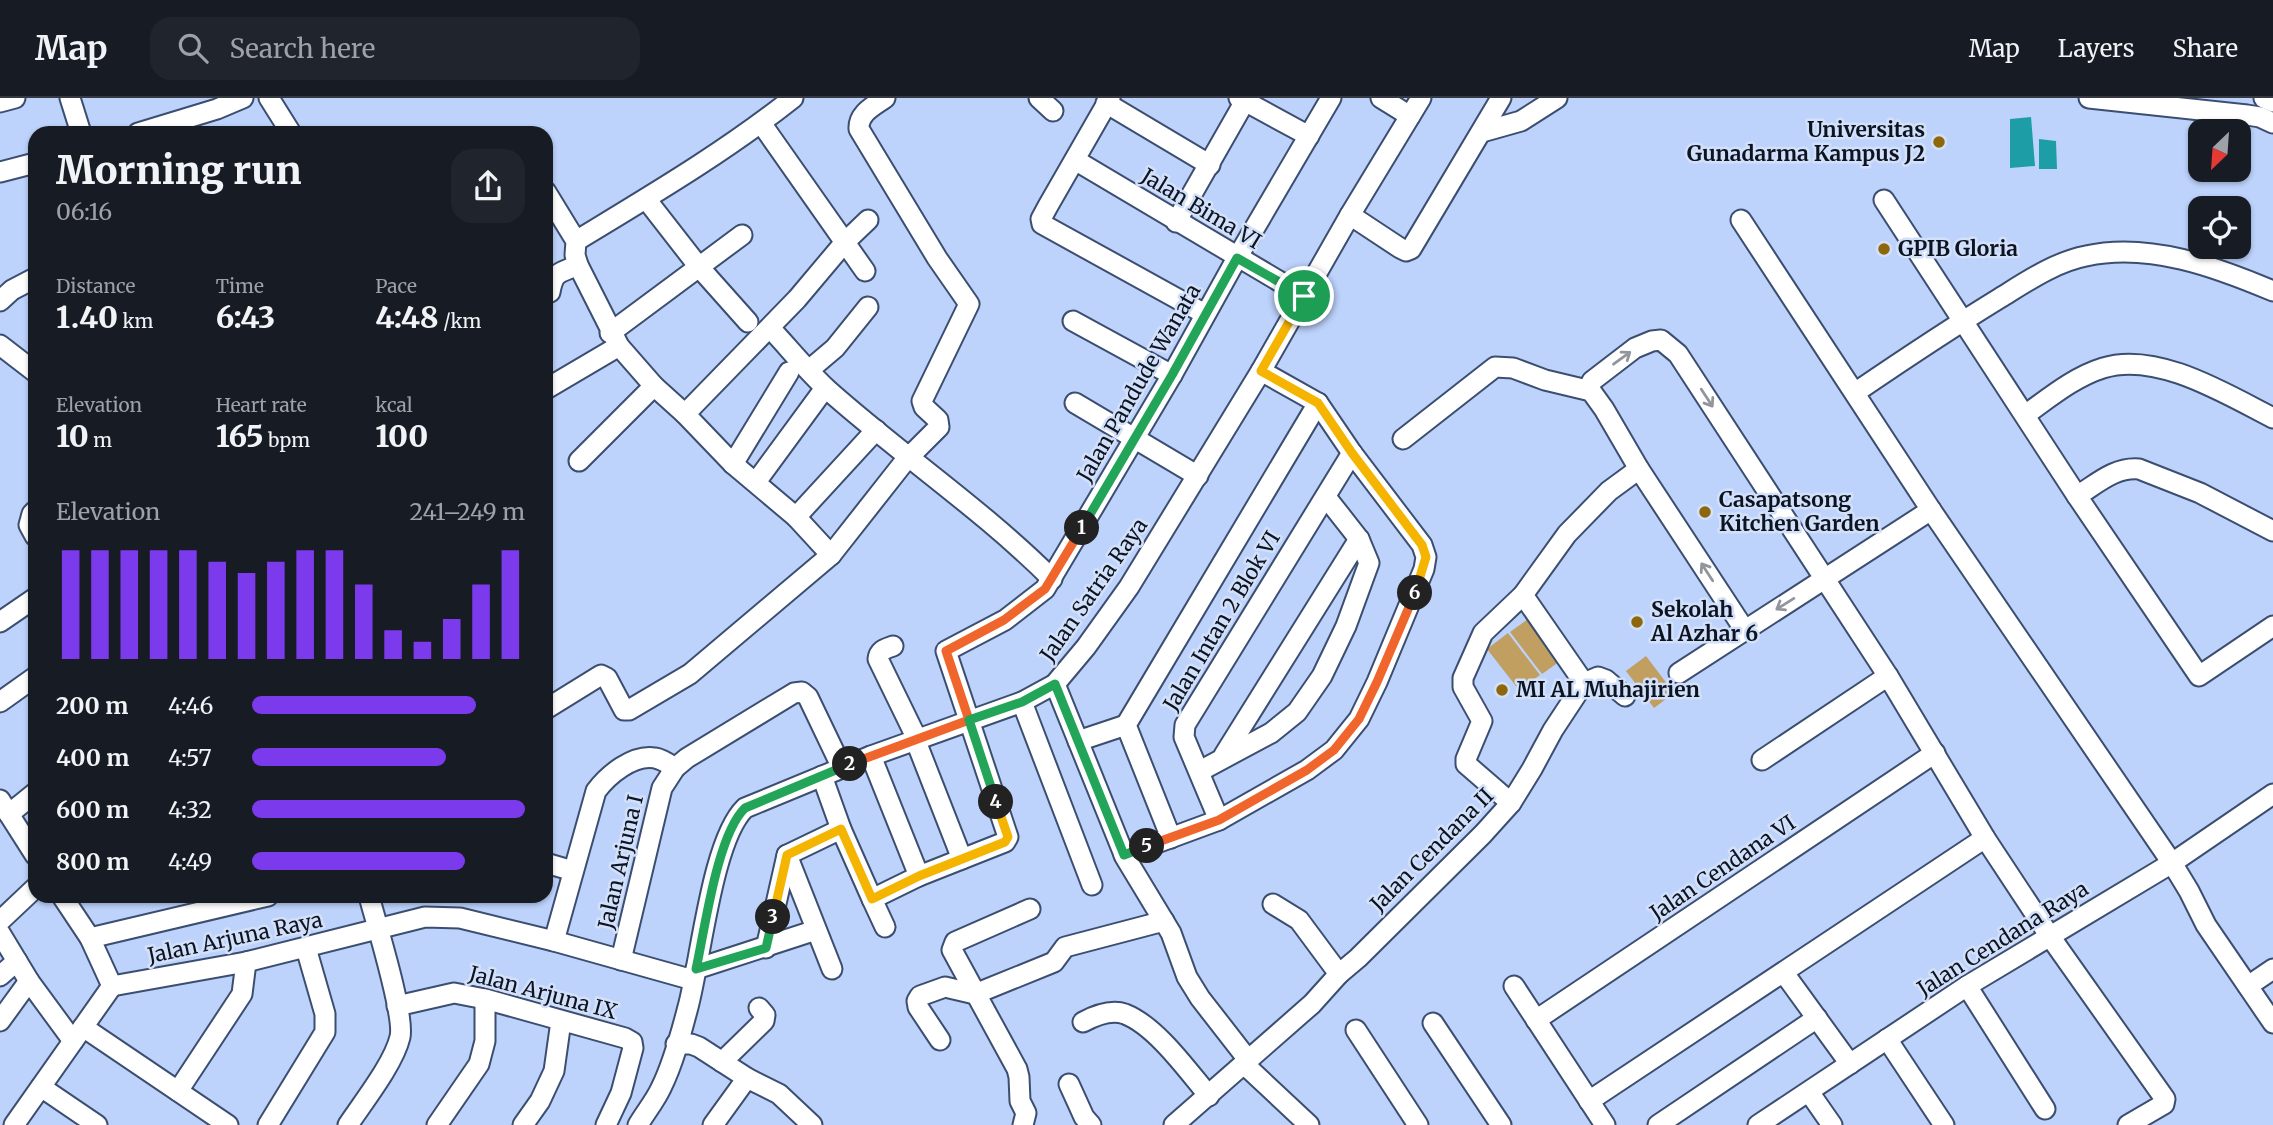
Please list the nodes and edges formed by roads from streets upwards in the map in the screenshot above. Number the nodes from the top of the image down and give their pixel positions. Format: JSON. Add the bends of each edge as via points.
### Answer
{"nodes":[{"id":1,"x":15,"y":98,"type":"edge"},
{"id":2,"x":70,"y":98,"type":"edge"},
{"id":3,"x":243,"y":98,"type":"edge"},
{"id":4,"x":269,"y":98,"type":"edge"},
{"id":5,"x":793,"y":98,"type":"edge"},
{"id":6,"x":885,"y":98,"type":"edge"},
{"id":7,"x":1331,"y":98,"type":"edge"},
{"id":8,"x":1381,"y":98,"type":"edge"},
{"id":9,"x":1421,"y":98,"type":"edge"},
{"id":10,"x":1501,"y":98,"type":"edge"},
{"id":11,"x":1557,"y":98,"type":"edge"},
{"id":12,"x":2090,"y":98,"type":"edge"},
{"id":13,"x":2264,"y":98,"type":"edge"},
{"id":14,"x":1242,"y":99,"type":"edge"},
{"id":15,"x":1108,"y":101,"type":"edge"},
{"id":16,"x":0,"y":102,"type":"edge"},
{"id":17,"x":2273,"y":102,"type":"edge"},
{"id":18,"x":216,"y":104,"type":"edge"},
{"id":19,"x":2235,"y":106,"type":"edge"},
{"id":20,"x":1410,"y":116,"type":"junction"},
{"id":21,"x":761,"y":123,"type":"junction"},
{"id":22,"x":2273,"y":123,"type":"edge"},
{"id":23,"x":79,"y":126,"type":"edge"},
{"id":24,"x":157,"y":126,"type":"edge"},
{"id":25,"x":286,"y":126,"type":"edge"},
{"id":26,"x":1482,"y":132,"type":"junction"},
{"id":27,"x":1309,"y":136,"type":"junction"},
{"id":28,"x":1075,"y":160,"type":"junction"},
{"id":29,"x":28,"y":165,"type":"edge"},
{"id":30,"x":1210,"y":165,"type":"junction"},
{"id":31,"x":0,"y":172,"type":"edge"},
{"id":32,"x":646,"y":199,"type":"junction"},
{"id":33,"x":1884,"y":200,"type":"dead end"},
{"id":34,"x":553,"y":203,"type":"edge"},
{"id":35,"x":1350,"y":215,"type":"junction"},
{"id":36,"x":868,"y":220,"type":"dead end"},
{"id":37,"x":1741,"y":220,"type":"dead end"},
{"id":38,"x":1176,"y":222,"type":"junction"},
{"id":39,"x":742,"y":235,"type":"dead end"},
{"id":40,"x":576,"y":241,"type":"junction"},
{"id":41,"x":845,"y":242,"type":"junction"},
{"id":42,"x":1237,"y":258,"type":"junction"},
{"id":43,"x":578,"y":265,"type":"junction"},
{"id":44,"x":699,"y":267,"type":"junction"},
{"id":45,"x":865,"y":271,"type":"dead end"},
{"id":46,"x":553,"y":279,"type":"edge"},
{"id":47,"x":28,"y":282,"type":"edge"},
{"id":48,"x":2273,"y":291,"type":"edge"},
{"id":49,"x":1304,"y":296,"type":"junction"},
{"id":50,"x":0,"y":302,"type":"edge"},
{"id":51,"x":868,"y":307,"type":"dead end"},
{"id":52,"x":1205,"y":314,"type":"junction"},
{"id":53,"x":1073,"y":321,"type":"dead end"},
{"id":54,"x":1963,"y":321,"type":"junction"},
{"id":55,"x":748,"y":322,"type":"dead end"},
{"id":56,"x":770,"y":328,"type":"junction"},
{"id":57,"x":614,"y":339,"type":"junction"},
{"id":58,"x":0,"y":345,"type":"edge"},
{"id":59,"x":28,"y":367,"type":"edge"},
{"id":60,"x":809,"y":370,"type":"junction"},
{"id":61,"x":1261,"y":371,"type":"junction"},
{"id":62,"x":789,"y":372,"type":"dead end"},
{"id":63,"x":1172,"y":375,"type":"junction"},
{"id":64,"x":553,"y":383,"type":"edge"},
{"id":65,"x":654,"y":386,"type":"junction"},
{"id":66,"x":825,"y":388,"type":"junction"},
{"id":67,"x":1591,"y":391,"type":"junction"},
{"id":68,"x":1856,"y":392,"type":"junction"},
{"id":69,"x":1075,"y":403,"type":"dead end"},
{"id":70,"x":1318,"y":403,"type":"junction"},
{"id":71,"x":685,"y":414,"type":"junction"},
{"id":72,"x":2025,"y":415,"type":"junction"},
{"id":73,"x":2273,"y":418,"type":"edge"},
{"id":74,"x":876,"y":430,"type":"junction"},
{"id":75,"x":1133,"y":438,"type":"junction"},
{"id":76,"x":1404,"y":439,"type":"dead end"},
{"id":77,"x":1352,"y":453,"type":"junction"},
{"id":78,"x":907,"y":458,"type":"junction"},
{"id":79,"x":579,"y":461,"type":"dead end"},
{"id":80,"x":733,"y":464,"type":"junction"},
{"id":81,"x":1639,"y":469,"type":"junction"},
{"id":82,"x":1198,"y":477,"type":"junction"},
{"id":83,"x":756,"y":482,"type":"junction"},
{"id":84,"x":2077,"y":496,"type":"junction"},
{"id":85,"x":1326,"y":497,"type":"junction"},
{"id":86,"x":1931,"y":510,"type":"junction"},
{"id":87,"x":796,"y":517,"type":"junction"},
{"id":88,"x":2273,"y":531,"type":"edge"},
{"id":89,"x":1359,"y":539,"type":"junction"},
{"id":90,"x":831,"y":555,"type":"junction"},
{"id":91,"x":1052,"y":579,"type":"junction"},
{"id":92,"x":1825,"y":579,"type":"junction"},
{"id":93,"x":1523,"y":594,"type":"junction"},
{"id":94,"x":28,"y":603,"type":"edge"},
{"id":95,"x":0,"y":622,"type":"edge"},
{"id":96,"x":2273,"y":626,"type":"edge"},
{"id":97,"x":1744,"y":629,"type":"junction"},
{"id":98,"x":893,"y":646,"type":"dead end"},
{"id":99,"x":1679,"y":673,"type":"dead end"},
{"id":100,"x":1888,"y":676,"type":"junction"},
{"id":101,"x":28,"y":682,"type":"edge"},
{"id":102,"x":1584,"y":683,"type":"junction"},
{"id":103,"x":1055,"y":684,"type":"junction"},
{"id":104,"x":1625,"y":696,"type":"dead end"},
{"id":105,"x":0,"y":702,"type":"edge"},
{"id":106,"x":1022,"y":702,"type":"junction"},
{"id":107,"x":553,"y":705,"type":"edge"},
{"id":108,"x":969,"y":720,"type":"junction"},
{"id":109,"x":1126,"y":725,"type":"junction"},
{"id":110,"x":916,"y":739,"type":"junction"},
{"id":111,"x":1078,"y":741,"type":"junction"},
{"id":112,"x":1935,"y":753,"type":"junction"},
{"id":113,"x":871,"y":756,"type":"junction"},
{"id":114,"x":1224,"y":756,"type":"junction"},
{"id":115,"x":1762,"y":760,"type":"dead end"},
{"id":116,"x":675,"y":768,"type":"junction"},
{"id":117,"x":842,"y":768,"type":"junction"},
{"id":118,"x":1200,"y":771,"type":"junction"},
{"id":119,"x":822,"y":776,"type":"junction"},
{"id":120,"x":2273,"y":794,"type":"edge"},
{"id":121,"x":28,"y":798,"type":"edge"},
{"id":122,"x":1511,"y":803,"type":"junction"},
{"id":123,"x":5,"y":816,"type":"edge"},
{"id":124,"x":1219,"y":820,"type":"junction"},
{"id":125,"x":841,"y":829,"type":"junction"},
{"id":126,"x":1171,"y":838,"type":"junction"},
{"id":127,"x":1985,"y":838,"type":"junction"},
{"id":128,"x":28,"y":846,"type":"edge"},
{"id":129,"x":787,"y":855,"type":"junction"},
{"id":130,"x":1124,"y":855,"type":"junction"},
{"id":131,"x":962,"y":859,"type":"junction"},
{"id":132,"x":2172,"y":863,"type":"junction"},
{"id":133,"x":553,"y":865,"type":"edge"},
{"id":134,"x":573,"y":871,"type":"junction"},
{"id":135,"x":919,"y":876,"type":"junction"},
{"id":136,"x":1092,"y":885,"type":"dead end"},
{"id":137,"x":28,"y":895,"type":"edge"},
{"id":138,"x":872,"y":899,"type":"junction"},
{"id":139,"x":67,"y":903,"type":"edge"},
{"id":140,"x":238,"y":903,"type":"edge"},
{"id":141,"x":371,"y":903,"type":"edge"},
{"id":142,"x":1273,"y":904,"type":"dead end"},
{"id":143,"x":1030,"y":909,"type":"dead end"},
{"id":144,"x":1164,"y":921,"type":"junction"},
{"id":145,"x":0,"y":922,"type":"edge"},
{"id":146,"x":886,"y":927,"type":"dead end"},
{"id":147,"x":378,"y":930,"type":"junction"},
{"id":148,"x":816,"y":930,"type":"junction"},
{"id":149,"x":0,"y":933,"type":"edge"},
{"id":150,"x":2049,"y":935,"type":"junction"},
{"id":151,"x":90,"y":938,"type":"junction"},
{"id":152,"x":554,"y":941,"type":"junction"},
{"id":153,"x":306,"y":948,"type":"junction"},
{"id":154,"x":766,"y":948,"type":"junction"},
{"id":155,"x":622,"y":957,"type":"junction"},
{"id":156,"x":17,"y":961,"type":"junction"},
{"id":157,"x":246,"y":962,"type":"junction"},
{"id":158,"x":832,"y":969,"type":"dead end"},
{"id":159,"x":2273,"y":969,"type":"edge"},
{"id":160,"x":1784,"y":973,"type":"junction"},
{"id":161,"x":694,"y":974,"type":"junction"},
{"id":162,"x":1339,"y":974,"type":"junction"},
{"id":163,"x":0,"y":976,"type":"edge"},
{"id":164,"x":29,"y":981,"type":"junction"},
{"id":165,"x":112,"y":986,"type":"junction"},
{"id":166,"x":1514,"y":986,"type":"dead end"},
{"id":167,"x":1967,"y":986,"type":"junction"},
{"id":168,"x":2248,"y":986,"type":"junction"},
{"id":169,"x":975,"y":994,"type":"junction"},
{"id":170,"x":485,"y":999,"type":"junction"},
{"id":171,"x":397,"y":1006,"type":"junction"},
{"id":172,"x":760,"y":1008,"type":"dead end"},
{"id":173,"x":1817,"y":1018,"type":"junction"},
{"id":174,"x":1536,"y":1020,"type":"junction"},
{"id":175,"x":0,"y":1021,"type":"edge"},
{"id":176,"x":561,"y":1021,"type":"junction"},
{"id":177,"x":1083,"y":1022,"type":"dead end"},
{"id":178,"x":1433,"y":1023,"type":"dead end"},
{"id":179,"x":2273,"y":1023,"type":"edge"},
{"id":180,"x":1356,"y":1030,"type":"dead end"},
{"id":181,"x":78,"y":1034,"type":"junction"},
{"id":182,"x":1887,"y":1039,"type":"junction"},
{"id":183,"x":940,"y":1040,"type":"dead end"},
{"id":184,"x":677,"y":1042,"type":"junction"},
{"id":185,"x":722,"y":1062,"type":"junction"},
{"id":186,"x":1247,"y":1063,"type":"junction"},
{"id":187,"x":1850,"y":1064,"type":"junction"},
{"id":188,"x":747,"y":1078,"type":"junction"},
{"id":189,"x":1069,"y":1084,"type":"dead end"},
{"id":190,"x":41,"y":1087,"type":"junction"},
{"id":191,"x":178,"y":1091,"type":"junction"},
{"id":192,"x":1809,"y":1092,"type":"junction"},
{"id":193,"x":1209,"y":1096,"type":"junction"},
{"id":194,"x":1589,"y":1101,"type":"junction"},
{"id":195,"x":2045,"y":1109,"type":"dead end"},
{"id":196,"x":807,"y":1123,"type":"edge"},
{"id":197,"x":13,"y":1125,"type":"edge"},
{"id":198,"x":97,"y":1125,"type":"edge"},
{"id":199,"x":228,"y":1125,"type":"edge"},
{"id":200,"x":268,"y":1125,"type":"edge"},
{"id":201,"x":348,"y":1125,"type":"edge"},
{"id":202,"x":438,"y":1125,"type":"edge"},
{"id":203,"x":523,"y":1125,"type":"edge"},
{"id":204,"x":606,"y":1125,"type":"edge"},
{"id":205,"x":638,"y":1125,"type":"edge"},
{"id":206,"x":713,"y":1125,"type":"edge"},
{"id":207,"x":1023,"y":1125,"type":"edge"},
{"id":208,"x":1091,"y":1125,"type":"edge"},
{"id":209,"x":1174,"y":1125,"type":"edge"},
{"id":210,"x":1309,"y":1125,"type":"edge"},
{"id":211,"x":1418,"y":1125,"type":"edge"},
{"id":212,"x":1501,"y":1125,"type":"edge"},
{"id":213,"x":1605,"y":1125,"type":"edge"},
{"id":214,"x":1658,"y":1125,"type":"edge"},
{"id":215,"x":1758,"y":1125,"type":"edge"},
{"id":216,"x":1832,"y":1125,"type":"edge"},
{"id":217,"x":1944,"y":1125,"type":"edge"},
{"id":218,"x":2128,"y":1125,"type":"edge"}],
"edges":[{"from":1,"to":16,"type":"street"},
{"from":2,"to":23,"type":"street"},
{"from":3,"to":18,"type":"street"},
{"from":4,"to":25,"type":"street"},
{"from":5,"to":21,"type":"street"},
{"from":6,"to":78,"type":"street","via":[[864,114],[859,128],[969,304],[922,401],[939,427]]},
{"from":7,"to":27,"type":"street","name":"Jalan Pandude Wanata"},
{"from":8,"to":20,"type":"street"},
{"from":9,"to":20,"type":"street","name":"Jalan Satria Raya"},
{"from":10,"to":26,"type":"street"},
{"from":11,"to":26,"type":"street","via":[[1521,121]]},
{"from":12,"to":19,"type":"street"},
{"from":13,"to":17,"type":"street"},
{"from":14,"to":27,"type":"street"},
{"from":14,"to":30,"type":"street"},
{"from":15,"to":28,"type":"street"},
{"from":15,"to":30,"type":"street"},
{"from":18,"to":24,"type":"street"},
{"from":19,"to":22,"type":"street"},
{"from":20,"to":35,"type":"street","name":"Jalan Satria Raya"},
{"from":21,"to":32,"type":"street"},
{"from":21,"to":41,"type":"street"},
{"from":26,"to":35,"type":"street","via":[[1410,250]]},
{"from":27,"to":42,"type":"street","name":"Jalan Pandude Wanata"},
{"from":28,"to":38,"type":"street","name":"Jalan Bima VI"},
{"from":28,"to":52,"type":"street","via":[[1041,221],[1046,227]]},
{"from":29,"to":31,"type":"street"},
{"from":30,"to":38,"type":"street"},
{"from":32,"to":40,"type":"street"},
{"from":32,"to":44,"type":"street"},
{"from":33,"to":54,"type":"street"},
{"from":34,"to":40,"type":"street"},
{"from":35,"to":49,"type":"street","name":"Jalan Satria Raya"},
{"from":36,"to":41,"type":"street"},
{"from":37,"to":68,"type":"street"},
{"from":38,"to":42,"type":"street","name":"Jalan Bima VI"},
{"from":39,"to":44,"type":"street"},
{"from":40,"to":43,"type":"street"},
{"from":41,"to":45,"type":"street"},
{"from":41,"to":56,"type":"street"},
{"from":42,"to":49,"type":"street","name":"Jalan Bima VI"},
{"from":42,"to":52,"type":"street","name":"Jalan Pandude Wanata"},
{"from":43,"to":46,"type":"street"},
{"from":43,"to":57,"type":"street"},
{"from":44,"to":55,"type":"street"},
{"from":44,"to":57,"type":"street"},
{"from":47,"to":50,"type":"street"},
{"from":48,"to":54,"type":"street","via":[[2179,259],[2104,253],[2069,261]]},
{"from":49,"to":61,"type":"street","name":"Jalan Satria Raya"},
{"from":51,"to":60,"type":"street","via":[[835,348]]},
{"from":52,"to":63,"type":"street","name":"Jalan Pandude Wanata"},
{"from":53,"to":63,"type":"street"},
{"from":54,"to":68,"type":"street"},
{"from":54,"to":72,"type":"street"},
{"from":56,"to":60,"type":"street"},
{"from":56,"to":71,"type":"street"},
{"from":57,"to":64,"type":"street"},
{"from":57,"to":65,"type":"street"},
{"from":58,"to":59,"type":"street"},
{"from":60,"to":66,"type":"street"},
{"from":61,"to":70,"type":"street"},
{"from":61,"to":82,"type":"street","name":"Jalan Satria Raya"},
{"from":62,"to":80,"type":"street"},
{"from":63,"to":75,"type":"street","name":"Jalan Pandude Wanata"},
{"from":65,"to":71,"type":"street"},
{"from":65,"to":79,"type":"street"},
{"from":66,"to":74,"type":"street"},
{"from":66,"to":83,"type":"street"},
{"from":67,"to":76,"type":"street","via":[[1495,367]]},
{"from":67,"to":81,"type":"street"},
{"from":67,"to":92,"type":"street","one_way":true,"via":[[1592,381],[1635,348],[1656,340],[1672,347]]},
{"from":68,"to":86,"type":"street"},
{"from":69,"to":75,"type":"street"},
{"from":70,"to":77,"type":"street"},
{"from":70,"to":109,"type":"street"},
{"from":71,"to":80,"type":"street"},
{"from":72,"to":73,"type":"street","via":[[2087,374],[2135,363],[2174,372]]},
{"from":72,"to":84,"type":"street"},
{"from":74,"to":78,"type":"street"},
{"from":74,"to":87,"type":"street"},
{"from":75,"to":82,"type":"street"},
{"from":75,"to":91,"type":"street","name":"Jalan Pandude Wanata"},
{"from":77,"to":85,"type":"street","name":"Jalan Intan 2 Blok VI"},
{"from":77,"to":124,"type":"street","via":[[1422,545],[1426,557],[1419,582],[1359,719],[1334,750]]},
{"from":78,"to":90,"type":"street"},
{"from":78,"to":91,"type":"street"},
{"from":80,"to":83,"type":"street"},
{"from":81,"to":93,"type":"street","via":[[1609,491],[1567,534]]},
{"from":97,"to":81,"type":"street","one_way":true},
{"from":82,"to":103,"type":"street","name":"Jalan Satria Raya","via":[[1129,587]]},
{"from":83,"to":87,"type":"street"},
{"from":84,"to":88,"type":"street","via":[[2115,472],[2139,469],[2200,493]]},
{"from":84,"to":96,"type":"street","via":[[2199,676]]},
{"from":85,"to":89,"type":"street"},
{"from":85,"to":118,"type":"street","name":"Jalan Intan 2 Blok VI","via":[[1185,724],[1184,737]]},
{"from":86,"to":92,"type":"street"},
{"from":86,"to":132,"type":"street"},
{"from":87,"to":90,"type":"street"},
{"from":89,"to":114,"type":"street"},
{"from":89,"to":114,"type":"street","via":[[1369,563],[1367,573],[1322,676],[1297,712],[1271,733]]},
{"from":90,"to":107,"type":"street","via":[[690,674],[629,710],[624,710],[607,678],[601,676]]},
{"from":91,"to":108,"type":"street","name":"Jalan Pandude Wanata","via":[[1004,620],[946,651]]},
{"from":92,"to":97,"type":"street","one_way":true},
{"from":92,"to":100,"type":"street"},
{"from":93,"to":102,"type":"street"},
{"from":93,"to":122,"type":"street","via":[[1483,633],[1462,687],[1482,721],[1466,764]]},
{"from":94,"to":95,"type":"street"},
{"from":97,"to":99,"type":"street"},
{"from":98,"to":110,"type":"street","via":[[878,654],[878,659]]},
{"from":100,"to":112,"type":"street"},
{"from":100,"to":115,"type":"street"},
{"from":101,"to":105,"type":"street"},
{"from":102,"to":104,"type":"street","via":[[1598,677]]},
{"from":102,"to":122,"type":"street","name":"Jalan Cendana II"},
{"from":103,"to":106,"type":"street","name":"Jalan Satria Raya"},
{"from":103,"to":111,"type":"street"},
{"from":106,"to":108,"type":"street","name":"Jalan Satria Raya"},
{"from":106,"to":136,"type":"street"},
{"from":108,"to":110,"type":"street","name":"Jalan Satria Raya"},
{"from":108,"to":131,"type":"street","via":[[1008,837],[1000,846]]},
{"from":109,"to":111,"type":"street"},
{"from":109,"to":126,"type":"street"},
{"from":110,"to":113,"type":"street","name":"Jalan Satria Raya"},
{"from":110,"to":131,"type":"street"},
{"from":111,"to":130,"type":"street"},
{"from":112,"to":127,"type":"street"},
{"from":112,"to":174,"type":"street","name":"Jalan Cendana VI"},
{"from":113,"to":117,"type":"street","name":"Jalan Satria Raya"},
{"from":113,"to":135,"type":"street"},
{"from":114,"to":118,"type":"street"},
{"from":116,"to":117,"type":"street","name":"Jalan Arjuna I","via":[[794,693],[808,697]]},
{"from":116,"to":134,"type":"street","via":[[655,758],[642,758],[601,785]]},
{"from":116,"to":155,"type":"street","name":"Jalan Arjuna I","via":[[662,788]]},
{"from":117,"to":119,"type":"street","name":"Jalan Satria Raya"},
{"from":118,"to":124,"type":"street","name":"Jalan Intan 2 Blok VI"},
{"from":119,"to":125,"type":"street"},
{"from":119,"to":161,"type":"street","name":"Jalan Satria Raya","via":[[745,808],[737,816],[722,850]]},
{"from":120,"to":132,"type":"street","name":"Jalan Cendana Raya"},
{"from":121,"to":123,"type":"street"},
{"from":122,"to":162,"type":"street","name":"Jalan Cendana II"},
{"from":123,"to":128,"type":"street"},
{"from":124,"to":126,"type":"street"},
{"from":125,"to":129,"type":"street"},
{"from":125,"to":138,"type":"street"},
{"from":126,"to":130,"type":"street"},
{"from":127,"to":150,"type":"street"},
{"from":127,"to":160,"type":"street"},
{"from":129,"to":148,"type":"street"},
{"from":129,"to":154,"type":"street"},
{"from":130,"to":144,"type":"street"},
{"from":131,"to":135,"type":"street"},
{"from":132,"to":150,"type":"street","name":"Jalan Cendana Raya"},
{"from":132,"to":168,"type":"street","via":[[2206,925]]},
{"from":133,"to":134,"type":"street"},
{"from":134,"to":152,"type":"street"},
{"from":135,"to":138,"type":"street"},
{"from":137,"to":145,"type":"street"},
{"from":138,"to":146,"type":"street"},
{"from":139,"to":151,"type":"street"},
{"from":140,"to":151,"type":"street"},
{"from":141,"to":147,"type":"street"},
{"from":142,"to":162,"type":"street","via":[[1299,920]]},
{"from":143,"to":169,"type":"street","via":[[955,942],[952,950]]},
{"from":144,"to":169,"type":"street","via":[[1067,947],[1054,962]]},
{"from":144,"to":186,"type":"street","via":[[1193,987]]},
{"from":147,"to":152,"type":"street","name":"Jalan Arjuna Raya","via":[[444,916]]},
{"from":147,"to":153,"type":"street","name":"Jalan Arjuna Raya"},
{"from":147,"to":171,"type":"street"},
{"from":148,"to":154,"type":"street"},
{"from":148,"to":158,"type":"street"},
{"from":149,"to":156,"type":"street"},
{"from":150,"to":167,"type":"street","name":"Jalan Cendana Raya"},
{"from":150,"to":218,"type":"street","via":[[2165,1099],[2164,1104]]},
{"from":151,"to":165,"type":"street"},
{"from":152,"to":155,"type":"street","name":"Jalan Arjuna Raya"},
{"from":153,"to":157,"type":"street","name":"Jalan Arjuna Raya"},
{"from":153,"to":200,"type":"street","via":[[325,1014],[325,1032]]},
{"from":154,"to":161,"type":"street"},
{"from":155,"to":161,"type":"street","name":"Jalan Arjuna Raya"},
{"from":156,"to":163,"type":"street"},
{"from":156,"to":164,"type":"street"},
{"from":157,"to":165,"type":"street","name":"Jalan Arjuna Raya"},
{"from":157,"to":191,"type":"street","via":[[242,994]]},
{"from":159,"to":168,"type":"street"},
{"from":160,"to":173,"type":"street"},
{"from":160,"to":194,"type":"street"},
{"from":161,"to":184,"type":"street","name":"Jalan Satria Raya"},
{"from":162,"to":186,"type":"street","name":"Jalan Cendana II"},
{"from":164,"to":175,"type":"street"},
{"from":164,"to":181,"type":"street"},
{"from":165,"to":181,"type":"street"},
{"from":166,"to":174,"type":"street"},
{"from":167,"to":182,"type":"street","name":"Jalan Cendana Raya"},
{"from":167,"to":195,"type":"street"},
{"from":168,"to":179,"type":"street"},
{"from":169,"to":183,"type":"street","via":[[945,986],[920,996],[918,1007]]},
{"from":169,"to":207,"type":"street","via":[[1019,1077],[1020,1101],[1026,1113]]},
{"from":170,"to":171,"type":"street","name":"Jalan Arjuna IX","via":[[454,993]]},
{"from":170,"to":176,"type":"street","name":"Jalan Arjuna IX"},
{"from":170,"to":202,"type":"street","via":[[480,1064]]},
{"from":171,"to":201,"type":"street","via":[[401,1033],[395,1052]]},
{"from":172,"to":185,"type":"street","via":[[764,1021]]},
{"from":173,"to":187,"type":"street"},
{"from":173,"to":214,"type":"street"},
{"from":174,"to":194,"type":"street"},
{"from":176,"to":203,"type":"street","via":[[554,1071]]},
{"from":176,"to":204,"type":"street","name":"Jalan Arjuna IX","via":[[632,1042],[621,1093]]},
{"from":177,"to":193,"type":"street","via":[[1107,1012],[1140,1023]]},
{"from":178,"to":212,"type":"street"},
{"from":180,"to":211,"type":"street"},
{"from":181,"to":190,"type":"street"},
{"from":181,"to":191,"type":"street"},
{"from":182,"to":187,"type":"street","name":"Jalan Cendana Raya"},
{"from":182,"to":217,"type":"street"},
{"from":184,"to":185,"type":"street","via":[[699,1047]]},
{"from":184,"to":205,"type":"street","name":"Jalan Satria Raya","via":[[661,1088]]},
{"from":185,"to":188,"type":"street"},
{"from":186,"to":193,"type":"street","name":"Jalan Cendana II"},
{"from":186,"to":210,"type":"street"},
{"from":187,"to":192,"type":"street","name":"Jalan Cendana Raya"},
{"from":188,"to":196,"type":"street","via":[[779,1094]]},
{"from":188,"to":206,"type":"street"},
{"from":189,"to":208,"type":"street"},
{"from":190,"to":197,"type":"street"},
{"from":190,"to":198,"type":"street"},
{"from":191,"to":199,"type":"street"},
{"from":192,"to":215,"type":"street","name":"Jalan Cendana Raya"},
{"from":192,"to":216,"type":"street"},
{"from":193,"to":209,"type":"street","name":"Jalan Cendana II"},
{"from":194,"to":213,"type":"street"}]}
